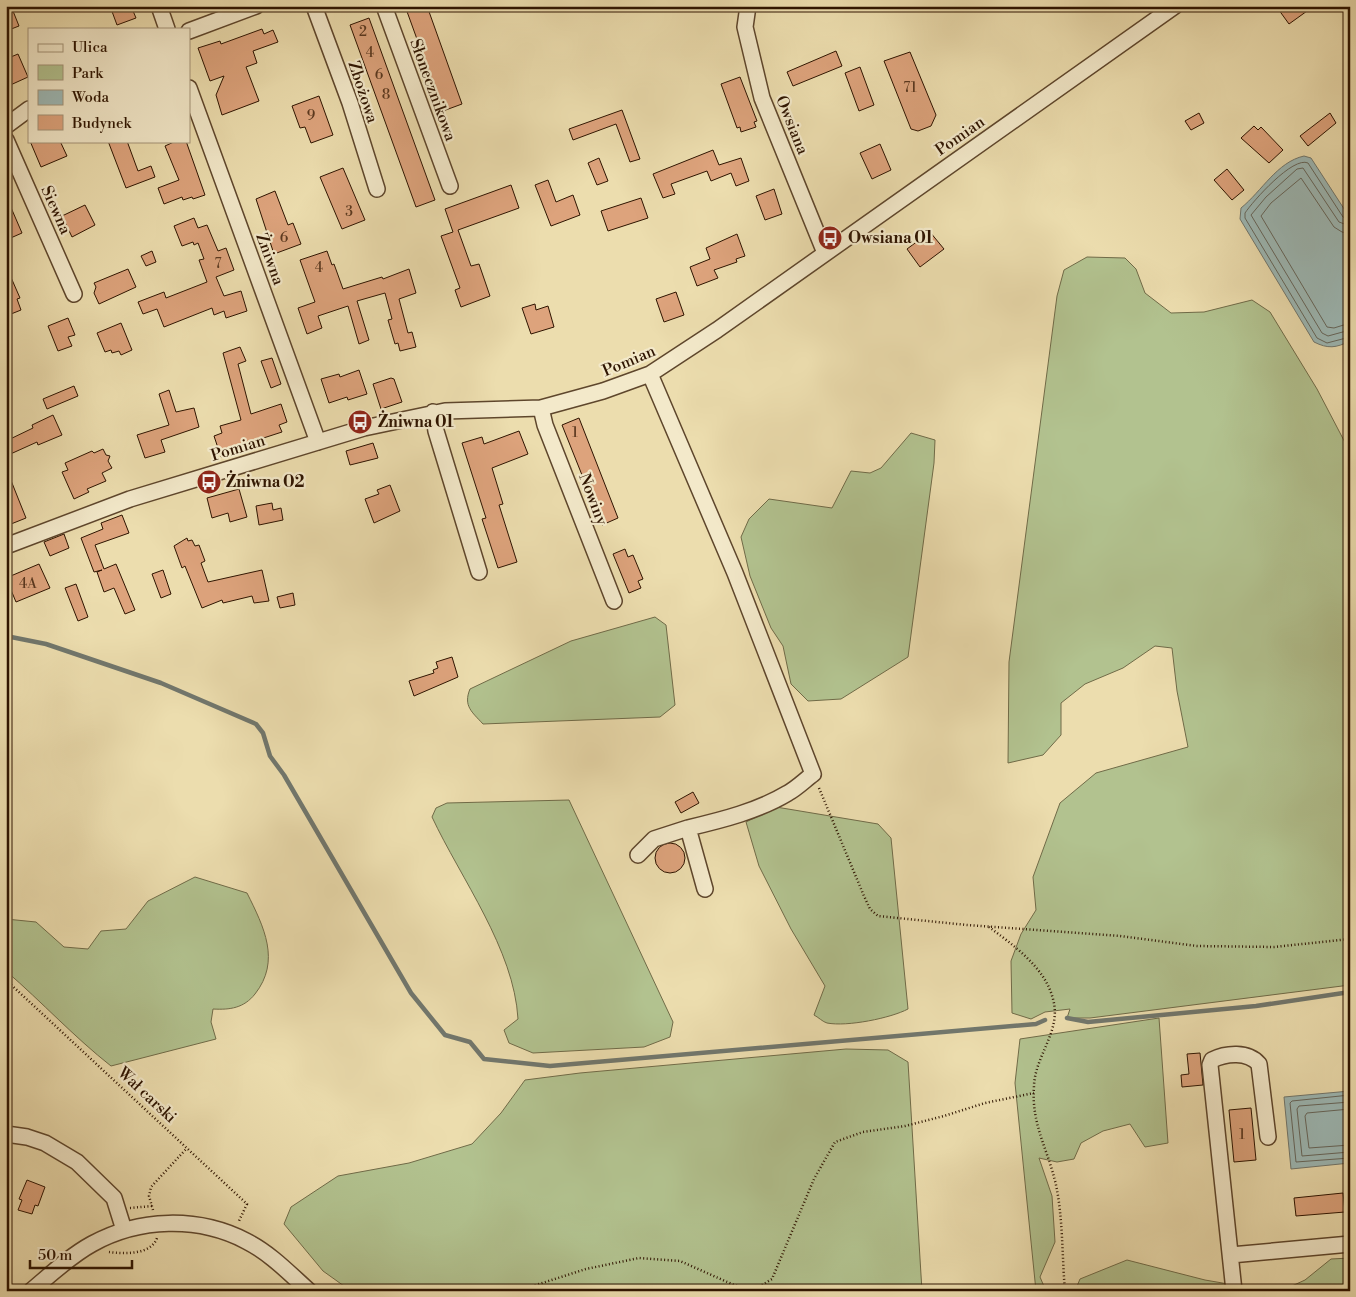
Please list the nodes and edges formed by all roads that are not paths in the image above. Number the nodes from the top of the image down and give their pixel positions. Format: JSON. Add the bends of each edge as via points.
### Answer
{"nodes":[{"id":1,"x":159,"y":6,"type":"edge"},
{"id":2,"x":256,"y":6,"type":"edge"},
{"id":3,"x":314,"y":6,"type":"edge"},
{"id":4,"x":384,"y":6,"type":"edge"},
{"id":5,"x":748,"y":6,"type":"edge"},
{"id":6,"x":1175,"y":6,"type":"edge"},
{"id":7,"x":167,"y":28,"type":"edge"},
{"id":8,"x":190,"y":31,"type":"edge"},
{"id":9,"x":190,"y":91,"type":"edge"},
{"id":10,"x":28,"y":110,"type":"edge"},
{"id":11,"x":6,"y":126,"type":"edge"},
{"id":12,"x":6,"y":140,"type":"edge"},
{"id":13,"x":450,"y":186,"type":"dead end"},
{"id":14,"x":376,"y":190,"type":"dead end"},
{"id":15,"x":825,"y":253,"type":"junction"},
{"id":16,"x":74,"y":294,"type":"dead end"},
{"id":17,"x":650,"y":374,"type":"junction"},
{"id":18,"x":541,"y":408,"type":"junction"},
{"id":19,"x":433,"y":412,"type":"junction"},
{"id":20,"x":318,"y":442,"type":"junction"},
{"id":21,"x":6,"y":546,"type":"edge"},
{"id":22,"x":480,"y":572,"type":"dead end"},
{"id":23,"x":614,"y":601,"type":"dead end"},
{"id":24,"x":688,"y":828,"type":"junction"},
{"id":25,"x":638,"y":855,"type":"dead end"},
{"id":26,"x":705,"y":889,"type":"dead end"},
{"id":27,"x":6,"y":1134,"type":"edge"},
{"id":28,"x":1268,"y":1137,"type":"dead end"},
{"id":29,"x":124,"y":1230,"type":"junction"},
{"id":30,"x":1350,"y":1244,"type":"edge"},
{"id":31,"x":1231,"y":1255,"type":"junction"},
{"id":32,"x":31,"y":1291,"type":"edge"},
{"id":33,"x":309,"y":1291,"type":"edge"},
{"id":34,"x":1234,"y":1291,"type":"edge"}],
"edges":[{"from":1,"to":7,"type":"street"},
{"from":2,"to":8,"type":"street"},
{"from":3,"to":14,"type":"street","name":"Zbożowa","via":[[350,103]]},
{"from":4,"to":13,"type":"street","name":"Słonecznikowa"},
{"from":5,"to":15,"type":"street","name":"Owsiana","via":[[745,61]]},
{"from":6,"to":15,"type":"street","name":"Pomian"},
{"from":9,"to":20,"type":"street","name":"Żniwna"},
{"from":10,"to":11,"type":"street"},
{"from":12,"to":16,"type":"street","name":"Siewna"},
{"from":15,"to":17,"type":"street","name":"Pomian"},
{"from":17,"to":18,"type":"street","name":"Pomian"},
{"from":17,"to":24,"type":"street","via":[[735,573],[813,774],[788,793],[755,808]]},
{"from":18,"to":19,"type":"street","name":"Pomian"},
{"from":18,"to":23,"type":"street","name":"Nowiny","via":[[545,426]]},
{"from":19,"to":20,"type":"street","name":"Pomian"},
{"from":19,"to":22,"type":"street"},
{"from":20,"to":21,"type":"street","name":"Pomian","via":[[114,504]]},
{"from":24,"to":25,"type":"street","via":[[654,839]]},
{"from":24,"to":26,"type":"street"},
{"from":27,"to":29,"type":"street","via":[[45,1143],[77,1162],[114,1198]]},
{"from":28,"to":31,"type":"street","via":[[1259,1064],[1244,1055],[1212,1060]]},
{"from":29,"to":32,"type":"street","via":[[85,1248]]},
{"from":29,"to":33,"type":"street","via":[[182,1223],[232,1235],[273,1258]]},
{"from":30,"to":31,"type":"street"},
{"from":31,"to":34,"type":"street"}]}
